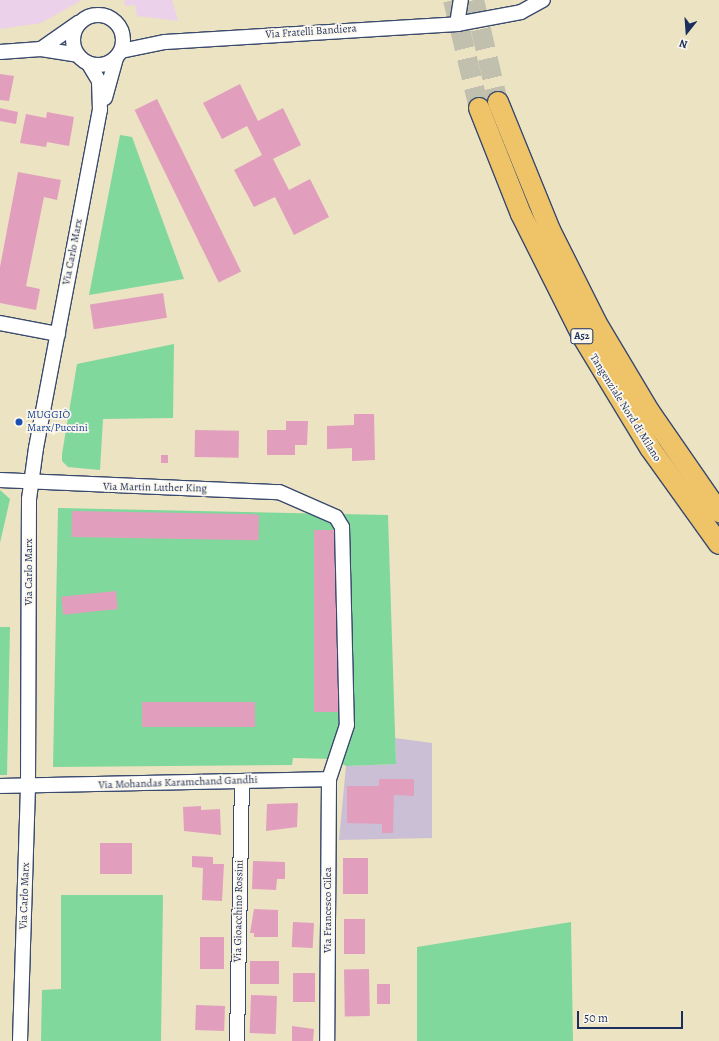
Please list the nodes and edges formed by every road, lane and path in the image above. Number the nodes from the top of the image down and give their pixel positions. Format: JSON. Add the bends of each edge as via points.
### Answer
{"nodes":[{"id":1,"x":461,"y":0,"type":"edge"},
{"id":2,"x":543,"y":0,"type":"edge"},
{"id":3,"x":79,"y":23,"type":"junction"},
{"id":4,"x":456,"y":24,"type":"junction"},
{"id":5,"x":121,"y":29,"type":"junction"},
{"id":6,"x":165,"y":42,"type":"junction"},
{"id":7,"x":40,"y":49,"type":"junction"},
{"id":8,"x":0,"y":52,"type":"edge"},
{"id":9,"x":118,"y":55,"type":"junction"},
{"id":10,"x":83,"y":59,"type":"junction"},
{"id":11,"x":498,"y":102,"type":"tunnel mouth"},
{"id":12,"x":479,"y":108,"type":"tunnel mouth"},
{"id":13,"x":100,"y":110,"type":"junction"},
{"id":14,"x":0,"y":323,"type":"edge"},
{"id":15,"x":58,"y":334,"type":"junction"},
{"id":16,"x":0,"y":480,"type":"edge"},
{"id":17,"x":31,"y":483,"type":"junction"},
{"id":18,"x":279,"y":492,"type":"joint"},
{"id":19,"x":719,"y":512,"type":"edge"},
{"id":20,"x":719,"y":544,"type":"edge"},
{"id":21,"x":329,"y":778,"type":"junction"},
{"id":22,"x":242,"y":781,"type":"junction"},
{"id":23,"x":0,"y":786,"type":"edge"},
{"id":24,"x":28,"y":786,"type":"junction"},
{"id":25,"x":20,"y":1041,"type":"edge"},
{"id":26,"x":237,"y":1041,"type":"edge"},
{"id":27,"x":328,"y":1041,"type":"edge"}],
"edges":[{"from":1,"to":4,"type":"street"},
{"from":2,"to":4,"type":"street","name":"Via Fratelli Bandiera","via":[[521,12]]},
{"from":3,"to":5,"type":"street","name":"Via Fratelli Bandiera","via":[[100,15],[109,17]]},
{"from":3,"to":7,"type":"street","name":"Via Fratelli Bandiera"},
{"from":3,"to":10,"type":"street","via":[[73,39]]},
{"from":4,"to":6,"type":"street","name":"Via Fratelli Bandiera"},
{"from":5,"to":6,"type":"street","name":"Via Fratelli Bandiera"},
{"from":5,"to":9,"type":"street"},
{"from":6,"to":9,"type":"street","name":"Via Fratelli Bandiera"},
{"from":7,"to":8,"type":"street","name":"Via Fratelli Bandiera"},
{"from":7,"to":10,"type":"street","name":"Via Fratelli Bandiera"},
{"from":9,"to":10,"type":"street","name":"Via Fratelli Bandiera","via":[[100,65]]},
{"from":9,"to":13,"type":"street","name":"Via Carlo Marx"},
{"from":10,"to":13,"type":"street","name":"Via Carlo Marx","via":[[99,81]]},
{"from":11,"to":19,"type":"highway","name":"Tangenziale Nord di Milano","number":"A52","via":[[544,217],[596,322],[648,410]]},
{"from":12,"to":20,"type":"highway","name":"Tangenziale Nord di Milano","number":"A52","via":[[521,214],[578,328],[642,437]]},
{"from":13,"to":15,"type":"street","name":"Via Carlo Marx"},
{"from":14,"to":15,"type":"street"},
{"from":15,"to":17,"type":"street","name":"Via Carlo Marx"},
{"from":16,"to":17,"type":"street","name":"Via Martin Luther King"},
{"from":17,"to":18,"type":"street","name":"Via Martin Luther King"},
{"from":17,"to":24,"type":"street","name":"Via Carlo Marx"},
{"from":18,"to":21,"type":"street","name":"Via Francesco Cilea","via":[[336,517],[342,527],[347,725]]},
{"from":21,"to":22,"type":"street","name":"Via Mohandas Karamchand Gandhi"},
{"from":21,"to":27,"type":"street","name":"Via Francesco Cilea"},
{"from":22,"to":24,"type":"street","name":"Via Mohandas Karamchand Gandhi"},
{"from":22,"to":26,"type":"street","name":"Via Gioacchino Rossini"},
{"from":23,"to":24,"type":"street","name":"Via Mohandas Karamchand Gandhi"},
{"from":24,"to":25,"type":"street","name":"Via Carlo Marx"}]}
